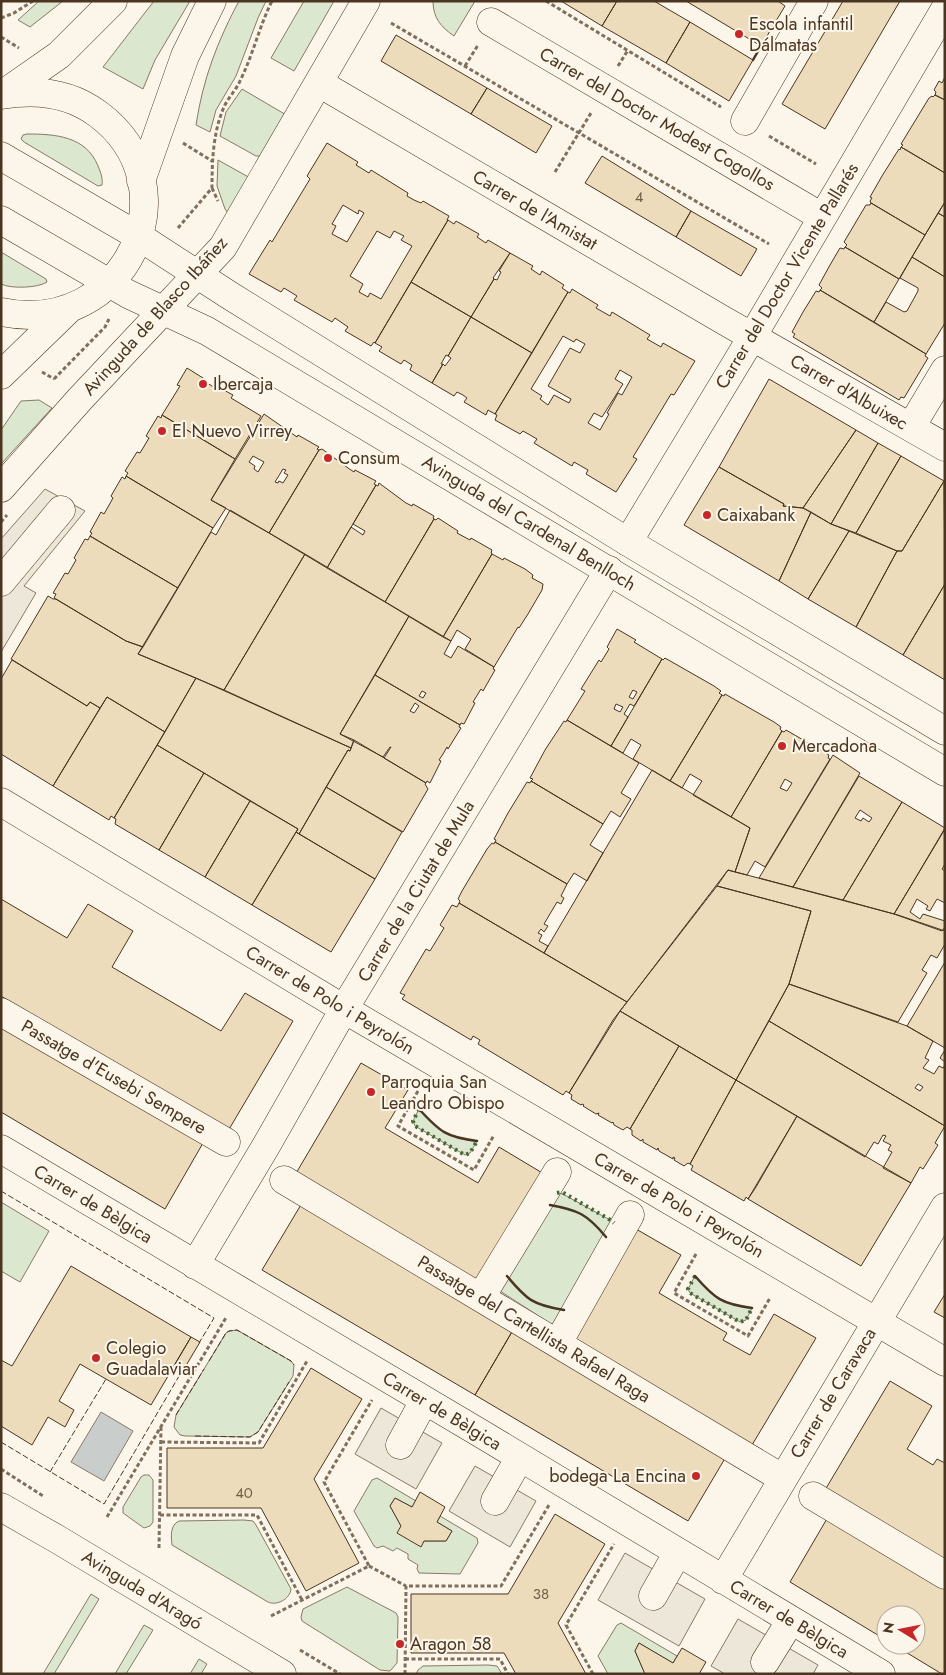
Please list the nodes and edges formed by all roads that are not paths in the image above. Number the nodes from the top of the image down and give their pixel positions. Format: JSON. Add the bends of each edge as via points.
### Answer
{"nodes":[{"id":1,"x":112,"y":1,"type":"edge"},
{"id":2,"x":212,"y":1,"type":"edge"},
{"id":3,"x":366,"y":1,"type":"edge"},
{"id":4,"x":814,"y":1,"type":"edge"},
{"id":5,"x":945,"y":10,"type":"edge"},
{"id":6,"x":491,"y":22,"type":"dead end"},
{"id":7,"x":319,"y":83,"type":"junction"},
{"id":8,"x":2,"y":95,"type":"edge"},
{"id":9,"x":745,"y":121,"type":"road end"},
{"id":10,"x":1,"y":156,"type":"edge"},
{"id":11,"x":141,"y":181,"type":"junction"},
{"id":12,"x":822,"y":217,"type":"junction"},
{"id":13,"x":1,"y":220,"type":"edge"},
{"id":14,"x":149,"y":243,"type":"junction"},
{"id":15,"x":197,"y":275,"type":"junction"},
{"id":16,"x":119,"y":289,"type":"junction"},
{"id":17,"x":69,"y":309,"type":"junction"},
{"id":18,"x":163,"y":310,"type":"junction"},
{"id":19,"x":1,"y":312,"type":"edge"},
{"id":20,"x":752,"y":337,"type":"junction"},
{"id":21,"x":945,"y":370,"type":"edge"},
{"id":22,"x":1,"y":374,"type":"edge"},
{"id":23,"x":910,"y":427,"type":"junction"},
{"id":24,"x":945,"y":448,"type":"edge"},
{"id":25,"x":1,"y":488,"type":"edge"},
{"id":26,"x":61,"y":510,"type":"dead end"},
{"id":27,"x":628,"y":542,"type":"junction"},
{"id":28,"x":609,"y":570,"type":"junction"},
{"id":29,"x":1,"y":582,"type":"edge"},
{"id":30,"x":945,"y":731,"type":"edge"},
{"id":31,"x":945,"y":772,"type":"edge"},
{"id":32,"x":1,"y":802,"type":"edge"},
{"id":33,"x":344,"y":1009,"type":"junction"},
{"id":34,"x":1,"y":1012,"type":"edge"},
{"id":35,"x":226,"y":1142,"type":"dead end"},
{"id":36,"x":1,"y":1150,"type":"edge"},
{"id":37,"x":557,"y":1172,"type":"dead end"},
{"id":38,"x":284,"y":1180,"type":"dead end"},
{"id":39,"x":945,"y":1207,"type":"edge"},
{"id":40,"x":630,"y":1215,"type":"dead end"},
{"id":41,"x":195,"y":1265,"type":"junction"},
{"id":42,"x":481,"y":1297,"type":"junction"},
{"id":43,"x":877,"y":1320,"type":"junction"},
{"id":44,"x":558,"y":1343,"type":"junction"},
{"id":45,"x":945,"y":1362,"type":"edge"},
{"id":46,"x":424,"y":1400,"type":"junction"},
{"id":47,"x":400,"y":1445,"type":"dead end"},
{"id":48,"x":520,"y":1457,"type":"junction"},
{"id":49,"x":782,"y":1478,"type":"junction"},
{"id":50,"x":813,"y":1496,"type":"dead end"},
{"id":51,"x":495,"y":1501,"type":"dead end"},
{"id":52,"x":1,"y":1507,"type":"edge"},
{"id":53,"x":678,"y":1552,"type":"junction"},
{"id":54,"x":945,"y":1575,"type":"edge"},
{"id":55,"x":724,"y":1580,"type":"junction"},
{"id":56,"x":653,"y":1596,"type":"dead end"},
{"id":57,"x":791,"y":1620,"type":"junction"},
{"id":58,"x":765,"y":1662,"type":"dead end"},
{"id":59,"x":282,"y":1674,"type":"edge"},
{"id":60,"x":881,"y":1674,"type":"edge"}],
"edges":[{"from":1,"to":8,"type":"street","via":[[59,55]]},
{"from":2,"to":11,"type":"street","via":[[184,56]]},
{"from":3,"to":7,"type":"street","name":"Avinguda de Blasco Ibáñez"},
{"from":4,"to":9,"type":"street"},
{"from":5,"to":12,"type":"street","name":"Carrer del Doctor Vicente Pallarés"},
{"from":6,"to":12,"type":"street","name":"Carrer del Doctor Modest Cogollos"},
{"from":7,"to":15,"type":"street","name":"Avinguda de Blasco Ibáñez","via":[[223,247]]},
{"from":7,"to":20,"type":"street","name":"Carrer de l'Amistat"},
{"from":8,"to":11,"type":"street","via":[[48,92],[90,108],[124,139]]},
{"from":10,"to":14,"type":"street","name":"Avinguda del Cardenal Benlloch"},
{"from":11,"to":14,"type":"street"},
{"from":12,"to":20,"type":"street","name":"Carrer del Doctor Vicente Pallarés"},
{"from":13,"to":16,"type":"street","name":"Avinguda del Cardenal Benlloch"},
{"from":14,"to":15,"type":"street","name":"Avinguda del Cardenal Benlloch"},
{"from":14,"to":16,"type":"street","via":[[127,261]]},
{"from":15,"to":18,"type":"street","name":"Avinguda de Blasco Ibáñez"},
{"from":15,"to":27,"type":"street","name":"Avinguda del Cardenal Benlloch"},
{"from":16,"to":17,"type":"street"},
{"from":16,"to":18,"type":"street","name":"Avinguda del Cardenal Benlloch"},
{"from":17,"to":19,"type":"street","via":[[34,316]]},
{"from":17,"to":22,"type":"street"},
{"from":18,"to":25,"type":"street","name":"Avinguda de Blasco Ibáñez"},
{"from":18,"to":28,"type":"street","name":"Avinguda del Cardenal Benlloch","via":[[208,331]]},
{"from":20,"to":23,"type":"street","name":"Carrer d'Albuixec"},
{"from":20,"to":27,"type":"street","name":"Carrer del Doctor Vicente Pallarés"},
{"from":21,"to":23,"type":"street"},
{"from":23,"to":24,"type":"street","name":"Carrer d'Albuixec"},
{"from":26,"to":29,"type":"street"},
{"from":27,"to":30,"type":"street","name":"Avinguda del Cardenal Benlloch"},
{"from":28,"to":31,"type":"street","name":"Avinguda del Cardenal Benlloch"},
{"from":28,"to":33,"type":"street","name":"Carrer de la Ciutat de Mula"},
{"from":32,"to":33,"type":"street","name":"Carrer de Polo i Peyrolón"},
{"from":33,"to":41,"type":"street","name":"Carrer de la Ciutat de Mula"},
{"from":33,"to":43,"type":"street","name":"Carrer de Polo i Peyrolón"},
{"from":34,"to":35,"type":"street","name":"Passatge d'Eusebi Sempere"},
{"from":36,"to":41,"type":"street","name":"Carrer de Bèlgica"},
{"from":37,"to":42,"type":"street"},
{"from":38,"to":42,"type":"street","name":"Passatge del Cartellista Rafael Raga"},
{"from":39,"to":43,"type":"street","name":"Carrer de Caravaca"},
{"from":40,"to":44,"type":"street"},
{"from":41,"to":46,"type":"street","name":"Carrer de Bèlgica"},
{"from":42,"to":44,"type":"street","name":"Passatge del Cartellista Rafael Raga"},
{"from":43,"to":45,"type":"street","name":"Carrer de Polo i Peyrolón"},
{"from":43,"to":49,"type":"street","name":"Carrer de Caravaca"},
{"from":44,"to":49,"type":"street","name":"Passatge del Cartellista Rafael Raga"},
{"from":46,"to":47,"type":"street"},
{"from":46,"to":48,"type":"street","name":"Carrer de Bèlgica"},
{"from":48,"to":51,"type":"street"},
{"from":48,"to":53,"type":"street","name":"Carrer de Bèlgica"},
{"from":49,"to":55,"type":"street","name":"Carrer de Caravaca"},
{"from":50,"to":54,"type":"street"},
{"from":52,"to":59,"type":"street","name":"Avinguda d'Aragó"},
{"from":53,"to":55,"type":"street","name":"Carrer de Bèlgica"},
{"from":53,"to":56,"type":"street"},
{"from":55,"to":57,"type":"street","name":"Carrer de Bèlgica"},
{"from":57,"to":58,"type":"street"},
{"from":57,"to":60,"type":"street","name":"Carrer de Bèlgica"}]}
